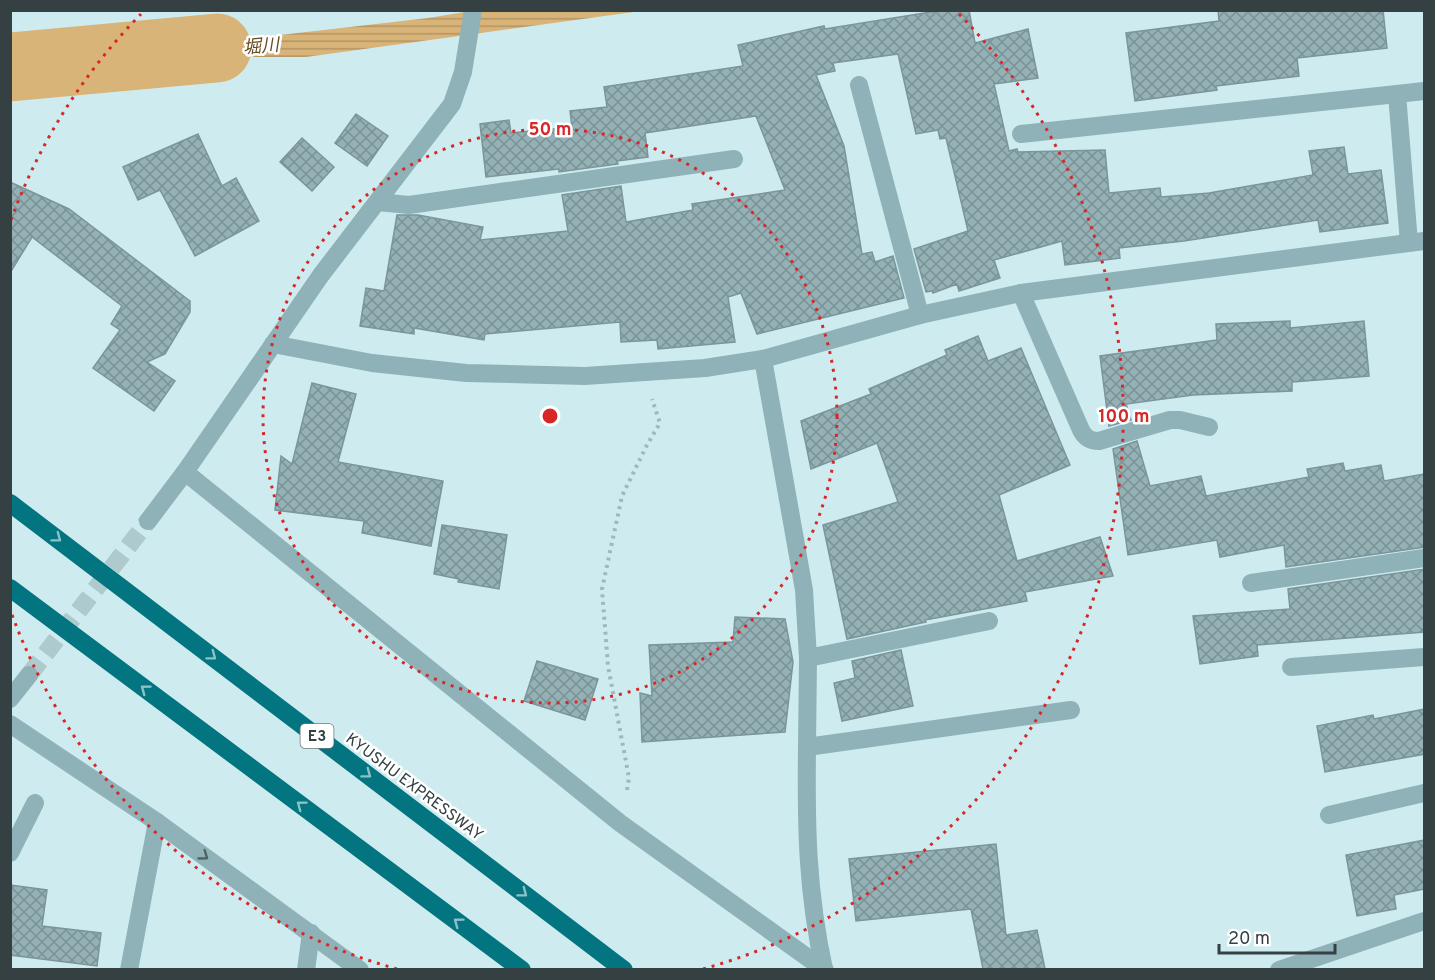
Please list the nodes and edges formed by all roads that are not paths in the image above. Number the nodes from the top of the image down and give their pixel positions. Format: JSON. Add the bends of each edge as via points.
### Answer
{"nodes":[{"id":1,"x":473,"y":10,"type":"edge"},
{"id":2,"x":859,"y":85,"type":"dead end"},
{"id":3,"x":1425,"y":91,"type":"edge"},
{"id":4,"x":1397,"y":94,"type":"junction"},
{"id":5,"x":1021,"y":134,"type":"dead end"},
{"id":6,"x":734,"y":159,"type":"dead end"},
{"id":7,"x":378,"y":202,"type":"junction"},
{"id":8,"x":1417,"y":242,"type":"edge"},
{"id":9,"x":1021,"y":293,"type":"junction"},
{"id":10,"x":920,"y":315,"type":"junction"},
{"id":11,"x":273,"y":344,"type":"junction"},
{"id":12,"x":764,"y":359,"type":"junction"},
{"id":13,"x":1209,"y":427,"type":"dead end"},
{"id":14,"x":185,"y":472,"type":"junction"},
{"id":15,"x":10,"y":503,"type":"edge"},
{"id":16,"x":148,"y":521,"type":"tunnel mouth"},
{"id":17,"x":1425,"y":558,"type":"edge"},
{"id":18,"x":1251,"y":583,"type":"dead end"},
{"id":19,"x":10,"y":588,"type":"edge"},
{"id":20,"x":989,"y":621,"type":"dead end"},
{"id":21,"x":1425,"y":657,"type":"edge"},
{"id":22,"x":808,"y":658,"type":"junction"},
{"id":23,"x":1291,"y":667,"type":"dead end"},
{"id":24,"x":29,"y":675,"type":"tunnel mouth"},
{"id":25,"x":10,"y":699,"type":"edge"},
{"id":26,"x":1071,"y":710,"type":"dead end"},
{"id":27,"x":10,"y":724,"type":"edge"},
{"id":28,"x":807,"y":747,"type":"junction"},
{"id":29,"x":1425,"y":793,"type":"edge"},
{"id":30,"x":35,"y":803,"type":"dead end"},
{"id":31,"x":1329,"y":815,"type":"dead end"},
{"id":32,"x":157,"y":822,"type":"junction"},
{"id":33,"x":10,"y":853,"type":"edge"},
{"id":34,"x":1425,"y":921,"type":"edge"},
{"id":35,"x":311,"y":933,"type":"junction"},
{"id":36,"x":129,"y":969,"type":"edge"},
{"id":37,"x":306,"y":969,"type":"edge"},
{"id":38,"x":360,"y":969,"type":"edge"},
{"id":39,"x":522,"y":969,"type":"edge"},
{"id":40,"x":624,"y":969,"type":"edge"},
{"id":41,"x":824,"y":969,"type":"edge"},
{"id":42,"x":1279,"y":969,"type":"edge"}],
"edges":[{"from":1,"to":7,"type":"street","via":[[466,61],[452,104]]},
{"from":2,"to":10,"type":"street"},
{"from":3,"to":4,"type":"street"},
{"from":4,"to":5,"type":"street"},
{"from":4,"to":8,"type":"street"},
{"from":6,"to":7,"type":"street","via":[[409,205]]},
{"from":7,"to":11,"type":"street"},
{"from":8,"to":9,"type":"street"},
{"from":9,"to":10,"type":"street"},
{"from":9,"to":13,"type":"street","via":[[1081,430],[1090,441],[1170,420]]},
{"from":10,"to":12,"type":"street"},
{"from":11,"to":12,"type":"street","via":[[372,363],[466,373],[585,376],[705,368]]},
{"from":11,"to":14,"type":"street"},
{"from":12,"to":22,"type":"street","via":[[804,590]]},
{"from":14,"to":16,"type":"street"},
{"from":14,"to":41,"type":"street","via":[[620,823]]},
{"from":15,"to":40,"type":"highway","name":"KYUSHU EXPRESSWAY","number":"E3","one_way":true},
{"from":17,"to":18,"type":"street"},
{"from":39,"to":19,"type":"highway","one_way":true},
{"from":20,"to":22,"type":"street"},
{"from":21,"to":23,"type":"street"},
{"from":22,"to":28,"type":"street"},
{"from":24,"to":25,"type":"street"},
{"from":26,"to":28,"type":"street"},
{"from":27,"to":32,"type":"street"},
{"from":28,"to":41,"type":"street","via":[[809,880]]},
{"from":29,"to":31,"type":"street"},
{"from":30,"to":33,"type":"street"},
{"from":32,"to":35,"type":"street","one_way":true},
{"from":32,"to":36,"type":"street"},
{"from":34,"to":42,"type":"street"},
{"from":35,"to":37,"type":"street"},
{"from":35,"to":38,"type":"street"}]}
